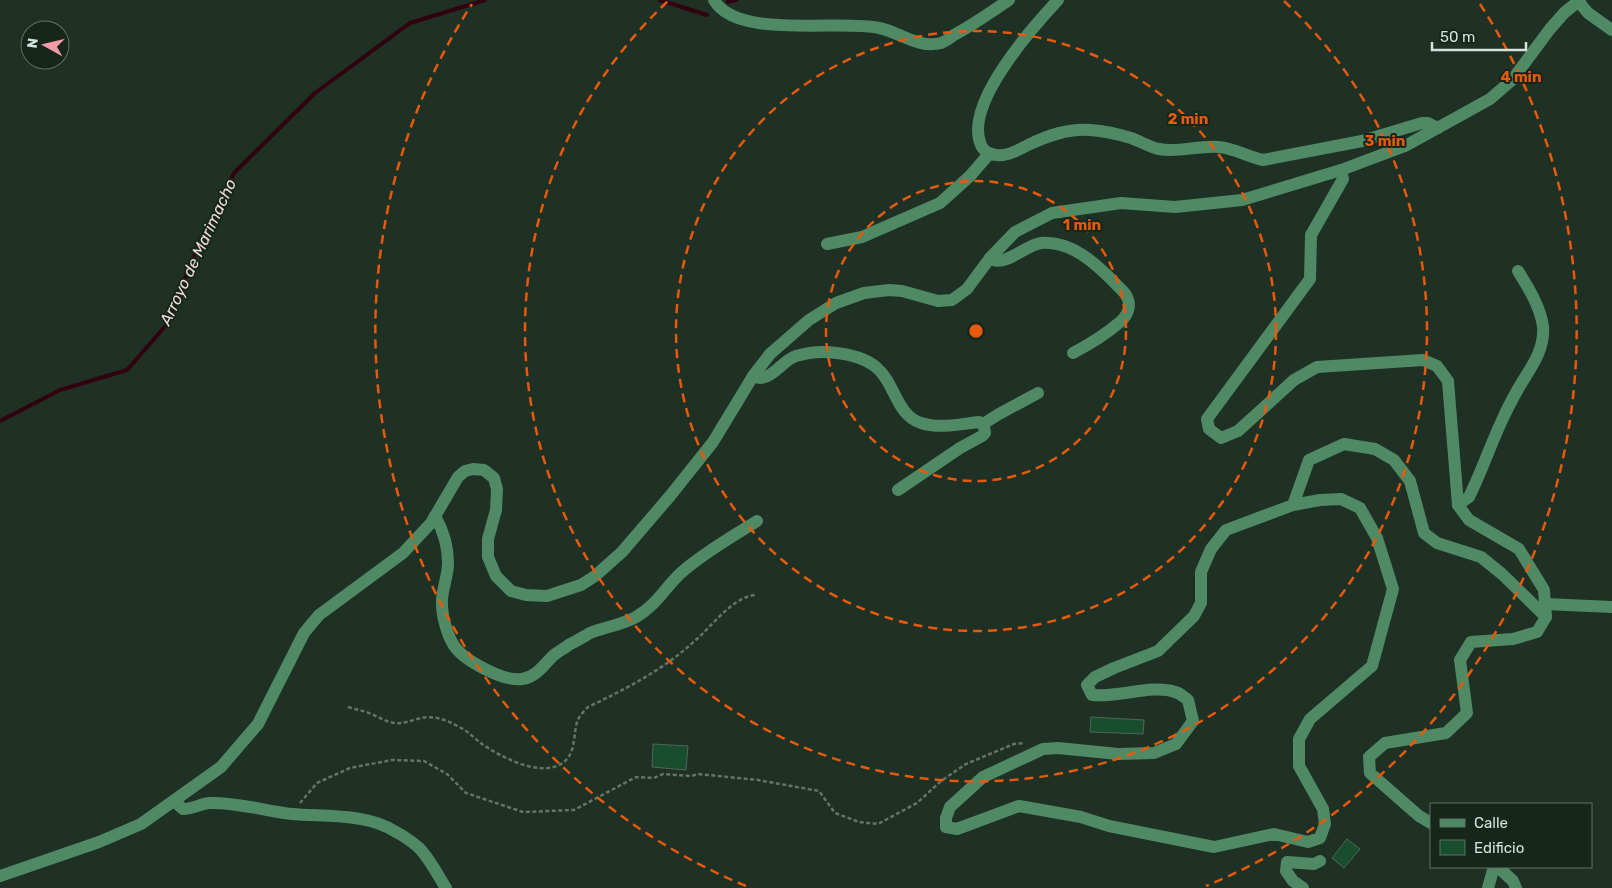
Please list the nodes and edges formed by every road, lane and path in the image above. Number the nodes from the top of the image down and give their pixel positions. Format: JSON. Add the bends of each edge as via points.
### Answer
{"nodes":[{"id":1,"x":714,"y":0,"type":"edge"},
{"id":2,"x":1009,"y":0,"type":"edge"},
{"id":3,"x":1058,"y":0,"type":"edge"},
{"id":4,"x":1579,"y":1,"type":"edge"},
{"id":5,"x":1612,"y":30,"type":"edge"},
{"id":6,"x":1438,"y":128,"type":"junction"},
{"id":7,"x":989,"y":154,"type":"junction"},
{"id":8,"x":1341,"y":170,"type":"junction"},
{"id":9,"x":827,"y":244,"type":"dead end"},
{"id":10,"x":990,"y":258,"type":"junction"},
{"id":11,"x":1518,"y":271,"type":"dead end"},
{"id":12,"x":1073,"y":353,"type":"dead end"},
{"id":13,"x":753,"y":376,"type":"junction"},
{"id":14,"x":1038,"y":393,"type":"dead end"},
{"id":15,"x":983,"y":424,"type":"junction"},
{"id":16,"x":898,"y":490,"type":"dead end"},
{"id":17,"x":1293,"y":505,"type":"junction"},
{"id":18,"x":1458,"y":505,"type":"junction"},
{"id":19,"x":435,"y":516,"type":"junction"},
{"id":20,"x":757,"y":521,"type":"dead end"},
{"id":21,"x":755,"y":595,"type":"dead end"},
{"id":22,"x":1612,"y":607,"type":"edge"},
{"id":23,"x":1546,"y":610,"type":"junction"},
{"id":24,"x":348,"y":707,"type":"dead end"},
{"id":25,"x":1043,"y":749,"type":"junction"},
{"id":26,"x":174,"y":801,"type":"junction"},
{"id":27,"x":291,"y":814,"type":"junction"},
{"id":28,"x":1430,"y":822,"type":"edge"},
{"id":29,"x":1320,"y":861,"type":"dead end"},
{"id":30,"x":1494,"y":868,"type":"edge"},
{"id":31,"x":1499,"y":868,"type":"edge"},
{"id":32,"x":0,"y":876,"type":"edge"},
{"id":33,"x":446,"y":888,"type":"edge"},
{"id":34,"x":1303,"y":888,"type":"edge"},
{"id":35,"x":1488,"y":888,"type":"edge"},
{"id":36,"x":1516,"y":888,"type":"edge"}],
"edges":[{"from":1,"to":2,"type":"street","via":[[726,13],[754,22],[782,26],[859,25],[880,28],[926,44],[942,43]]},
{"from":3,"to":7,"type":"street","via":[[1020,43],[998,75],[982,109],[978,137]]},
{"from":4,"to":5,"type":"street","via":[[1588,13]]},
{"from":4,"to":6,"type":"street","via":[[1550,28],[1512,80],[1490,100]]},
{"from":6,"to":7,"type":"street","via":[[1422,123],[1362,141],[1263,160],[1222,147],[1161,149],[1132,138],[1089,130],[1066,131],[1003,155]]},
{"from":6,"to":8,"type":"street","via":[[1405,146]]},
{"from":7,"to":9,"type":"street","via":[[940,203],[862,237]]},
{"from":8,"to":10,"type":"street","via":[[1242,200],[1175,207],[1121,203],[1052,213],[1015,232]]},
{"from":8,"to":18,"type":"street","via":[[1343,179],[1311,235],[1310,279],[1207,419],[1209,429],[1221,438],[1238,431],[1294,380],[1317,367],[1423,360],[1437,366],[1448,381]]},
{"from":10,"to":12,"type":"street","via":[[1002,262],[1030,246],[1043,243],[1060,246],[1076,251],[1096,264],[1125,293],[1129,306],[1125,318],[1098,340]]},
{"from":10,"to":13,"type":"street","via":[[968,289],[952,300],[938,301],[889,290],[864,293],[836,303],[809,320],[770,354]]},
{"from":11,"to":18,"type":"street","via":[[1540,314],[1542,344],[1504,415],[1469,497]]},
{"from":13,"to":15,"type":"street","via":[[767,377],[793,357],[813,352],[838,353],[859,358],[877,368],[902,408],[915,421],[932,425]]},
{"from":13,"to":19,"type":"street","via":[[714,442],[670,496],[622,552],[581,585],[547,596],[526,596],[511,591],[496,576],[488,557],[488,539],[496,510],[497,489],[494,478],[484,470],[465,471]]},
{"from":14,"to":15,"type":"street"},
{"from":15,"to":16,"type":"street","via":[[982,436]]},
{"from":17,"to":23,"type":"street","via":[[1309,460],[1344,444],[1375,449],[1394,460],[1410,481],[1424,533],[1436,542],[1481,558]]},
{"from":17,"to":25,"type":"street","via":[[1226,530],[1211,550],[1202,572],[1201,603],[1194,616],[1158,651],[1095,677],[1087,685],[1092,695],[1104,697],[1164,689],[1176,692],[1188,700],[1192,721],[1176,744],[1154,754]]},
{"from":17,"to":25,"type":"street","via":[[1341,499],[1360,508],[1377,538],[1393,589],[1372,666],[1310,719],[1299,739],[1299,766],[1323,809],[1325,824],[1320,838],[1308,842],[1274,834],[1214,847],[1019,806],[957,828],[946,827],[950,806],[984,777]]},
{"from":18,"to":23,"type":"street","via":[[1469,520],[1519,549],[1544,590]]},
{"from":19,"to":20,"type":"street","via":[[443,534],[448,562],[442,604],[453,645],[470,661],[511,680],[533,675],[554,655],[591,633],[635,617],[659,599],[680,574],[700,558]]},
{"from":19,"to":26,"type":"street","via":[[403,553],[319,615],[304,633],[258,724],[221,767]]},
{"from":21,"to":24,"type":"path","via":[[745,596],[722,614],[692,645],[658,671],[588,707],[577,722],[568,758],[554,767],[529,766],[514,761],[483,745],[463,728],[441,718],[423,717],[394,723]]},
{"from":22,"to":23,"type":"street"},
{"from":23,"to":28,"type":"street","via":[[1537,632],[1513,639],[1471,642],[1460,660],[1467,713],[1446,732],[1385,743],[1369,757],[1370,773]]},
{"from":25,"to":27,"type":"path","via":[[1032,743],[1014,744],[966,764],[917,803],[878,824],[859,822],[835,813],[819,791],[698,774],[636,777],[574,810],[523,812],[466,793],[447,774],[424,761],[392,760],[350,768],[317,784]]},
{"from":26,"to":27,"type":"street","via":[[184,810],[209,803]]},
{"from":26,"to":32,"type":"street","via":[[142,824]]},
{"from":27,"to":33,"type":"street","via":[[372,822],[395,830],[419,848]]},
{"from":29,"to":34,"type":"street","via":[[1314,864],[1287,862],[1286,871]]},
{"from":30,"to":35,"type":"street"},
{"from":31,"to":36,"type":"street"}]}
